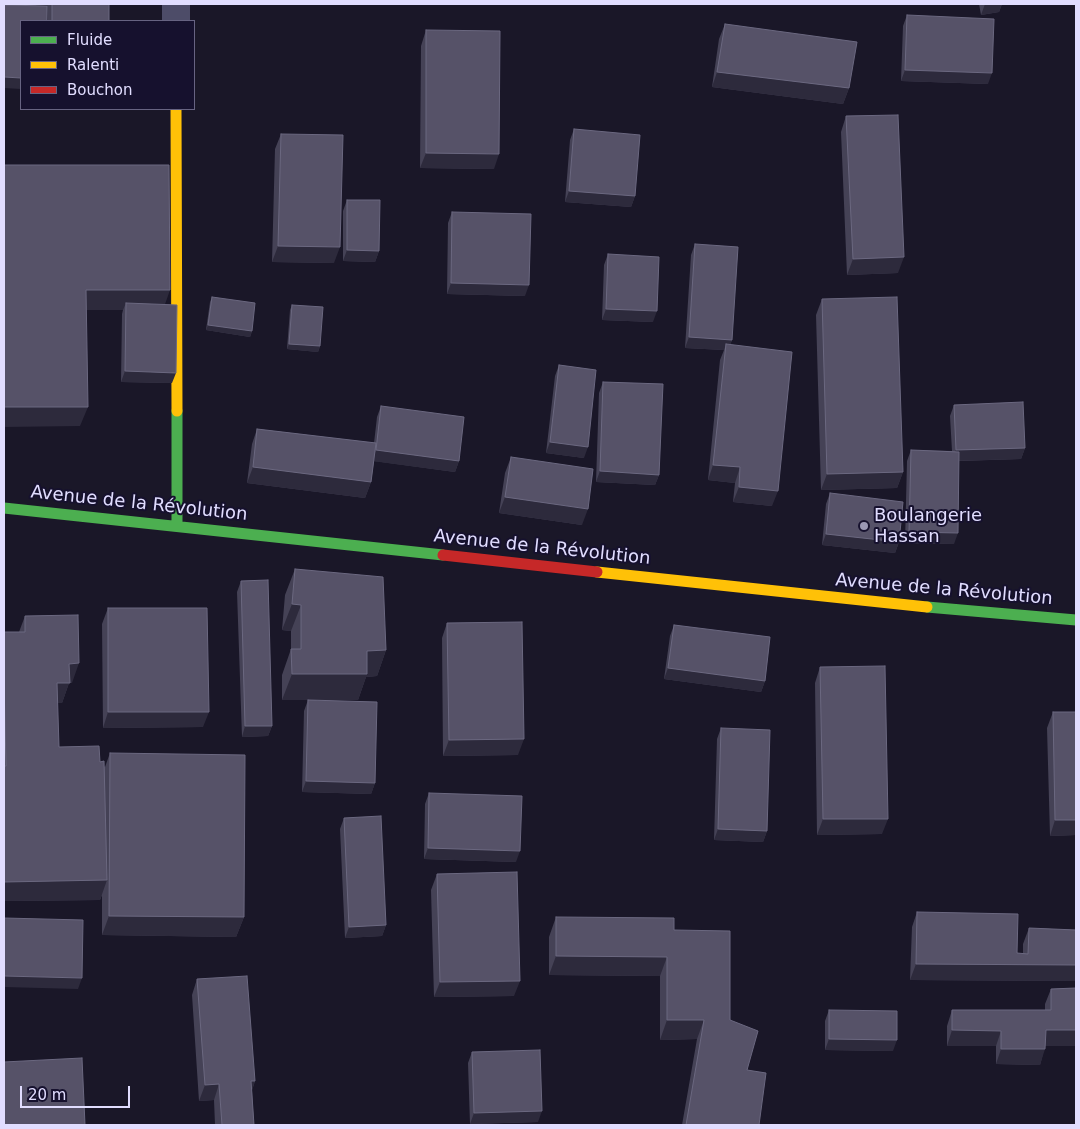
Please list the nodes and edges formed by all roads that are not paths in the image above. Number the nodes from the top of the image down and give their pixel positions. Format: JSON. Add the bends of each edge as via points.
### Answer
{"nodes":[{"id":1,"x":176,"y":4,"type":"edge"},
{"id":2,"x":176,"y":20,"type":"edge"},
{"id":3,"x":176,"y":110,"type":"edge"},
{"id":4,"x":4,"y":508,"type":"edge"},
{"id":5,"x":177,"y":526,"type":"junction"},
{"id":6,"x":1076,"y":620,"type":"edge"}],
"edges":[{"from":1,"to":2,"type":"street"},
{"from":3,"to":5,"type":"street"},
{"from":4,"to":5,"type":"street","name":"Avenue de la Révolution"},
{"from":5,"to":6,"type":"street","name":"Avenue de la Révolution"}]}
